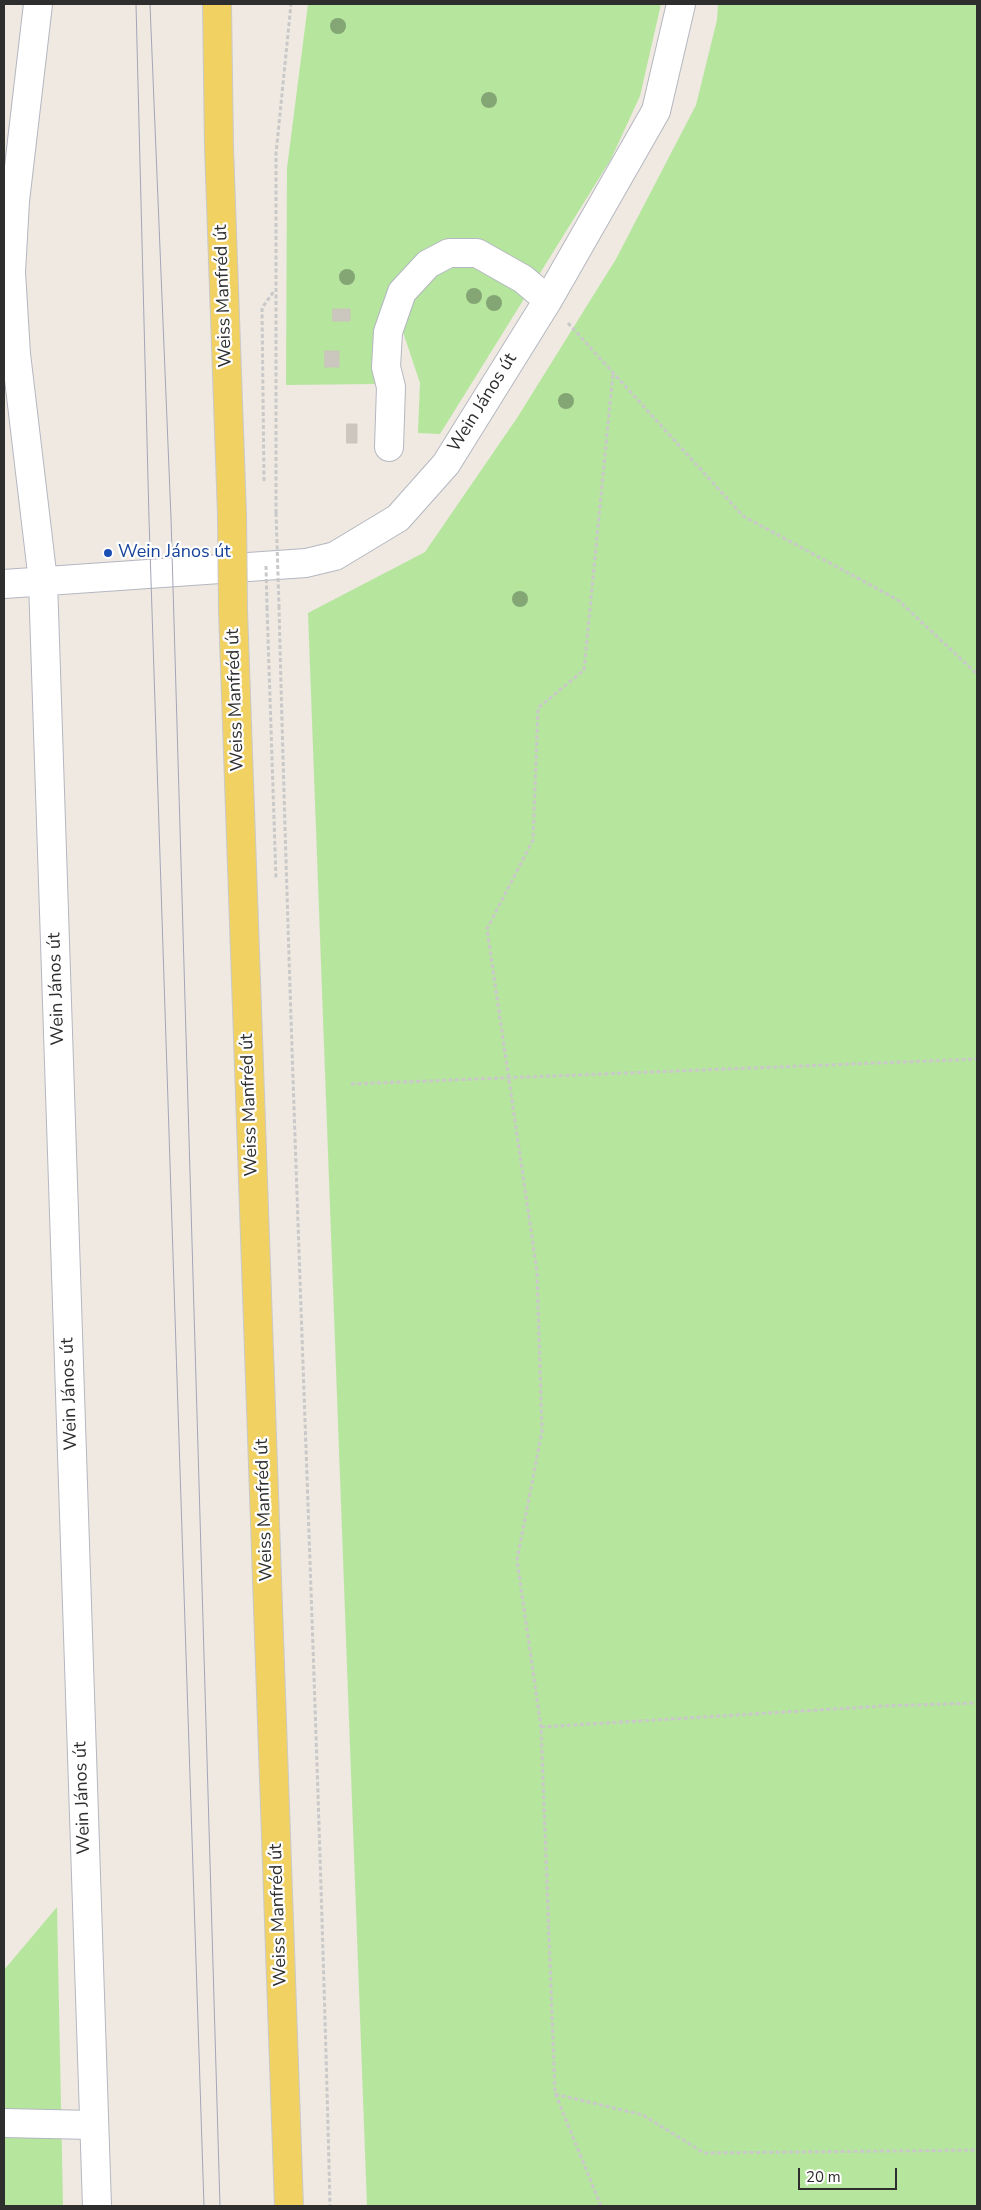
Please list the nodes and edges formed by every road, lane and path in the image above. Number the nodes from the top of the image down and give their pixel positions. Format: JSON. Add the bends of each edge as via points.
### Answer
{"nodes":[{"id":1,"x":38,"y":4,"type":"edge"},
{"id":2,"x":217,"y":4,"type":"edge"},
{"id":3,"x":291,"y":4,"type":"edge"},
{"id":4,"x":681,"y":4,"type":"edge"},
{"id":5,"x":274,"y":291,"type":"junction"},
{"id":6,"x":548,"y":300,"type":"junction"},
{"id":7,"x":613,"y":373,"type":"junction"},
{"id":8,"x":389,"y":447,"type":"dead end"},
{"id":9,"x":264,"y":484,"type":"dead end"},
{"id":10,"x":43,"y":581,"type":"junction"},
{"id":11,"x":4,"y":584,"type":"edge"},
{"id":12,"x":977,"y":674,"type":"edge"},
{"id":13,"x":977,"y":1059,"type":"edge"},
{"id":14,"x":351,"y":1084,"type":"dead end"},
{"id":15,"x":977,"y":1703,"type":"edge"},
{"id":16,"x":541,"y":1727,"type":"junction"},
{"id":17,"x":555,"y":2093,"type":"junction"},
{"id":18,"x":4,"y":2123,"type":"edge"},
{"id":19,"x":93,"y":2125,"type":"junction"},
{"id":20,"x":977,"y":2150,"type":"edge"},
{"id":21,"x":97,"y":2206,"type":"edge"},
{"id":22,"x":289,"y":2206,"type":"edge"},
{"id":23,"x":330,"y":2206,"type":"edge"},
{"id":24,"x":601,"y":2206,"type":"edge"}],
"edges":[{"from":1,"to":10,"type":"street","via":[[15,201],[11,272],[16,354]]},
{"from":2,"to":22,"type":"main road","name":"Weiss Manfréd út","bridge":true,"via":[[233,610]]},
{"from":3,"to":5,"type":"path","via":[[276,154]]},
{"from":4,"to":6,"type":"street","name":"Wein János út","via":[[656,111]]},
{"from":5,"to":9,"type":"path","via":[[262,308]]},
{"from":5,"to":23,"type":"path","bridge":true,"via":[[286,892],[322,1892]]},
{"from":6,"to":7,"type":"path"},
{"from":6,"to":8,"type":"street","via":[[523,278],[477,253],[448,253],[428,264],[402,292],[388,332]]},
{"from":6,"to":10,"type":"street","name":"Wein János út","via":[[446,464],[398,518],[335,556],[306,563]]},
{"from":7,"to":12,"type":"path","via":[[742,516],[898,600]]},
{"from":7,"to":16,"type":"path","via":[[584,670],[538,708],[533,840],[486,929],[537,1272],[542,1431],[517,1560]]},
{"from":10,"to":11,"type":"street","name":"Wein János út"},
{"from":10,"to":19,"type":"street","name":"Wein János út"},
{"from":13,"to":14,"type":"path"},
{"from":15,"to":16,"type":"path"},
{"from":16,"to":17,"type":"path"},
{"from":17,"to":20,"type":"path","via":[[643,2115],[704,2153]]},
{"from":17,"to":24,"type":"path"},
{"from":18,"to":19,"type":"street"},
{"from":19,"to":21,"type":"street","name":"Wein János út"}]}
